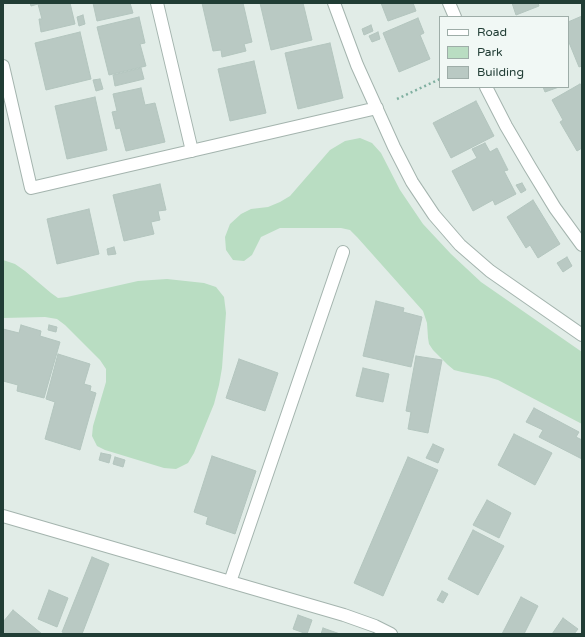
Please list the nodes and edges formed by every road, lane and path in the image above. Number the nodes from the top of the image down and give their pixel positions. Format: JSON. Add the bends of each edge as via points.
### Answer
{"nodes":[{"id":1,"x":157,"y":3,"type":"edge"},
{"id":2,"x":334,"y":3,"type":"edge"},
{"id":3,"x":450,"y":3,"type":"edge"},
{"id":4,"x":455,"y":16,"type":"edge"},
{"id":5,"x":3,"y":66,"type":"edge"},
{"id":6,"x":439,"y":79,"type":"edge"},
{"id":7,"x":487,"y":88,"type":"edge"},
{"id":8,"x":377,"y":108,"type":"junction"},
{"id":9,"x":192,"y":151,"type":"junction"},
{"id":10,"x":582,"y":245,"type":"edge"},
{"id":11,"x":343,"y":252,"type":"dead end"},
{"id":12,"x":582,"y":335,"type":"edge"},
{"id":13,"x":3,"y":516,"type":"edge"},
{"id":14,"x":230,"y":582,"type":"junction"},
{"id":15,"x":391,"y":634,"type":"edge"}],
"edges":[{"from":1,"to":9,"type":"street"},
{"from":2,"to":8,"type":"street","via":[[357,65]]},
{"from":3,"to":4,"type":"street"},
{"from":5,"to":9,"type":"street","via":[[31,188]]},
{"from":6,"to":8,"type":"path"},
{"from":7,"to":10,"type":"street","via":[[530,167]]},
{"from":8,"to":9,"type":"street"},
{"from":8,"to":12,"type":"street","via":[[412,182],[434,215],[460,245],[490,271]]},
{"from":11,"to":14,"type":"street"},
{"from":13,"to":14,"type":"street"},
{"from":14,"to":15,"type":"street","via":[[344,615]]}]}
